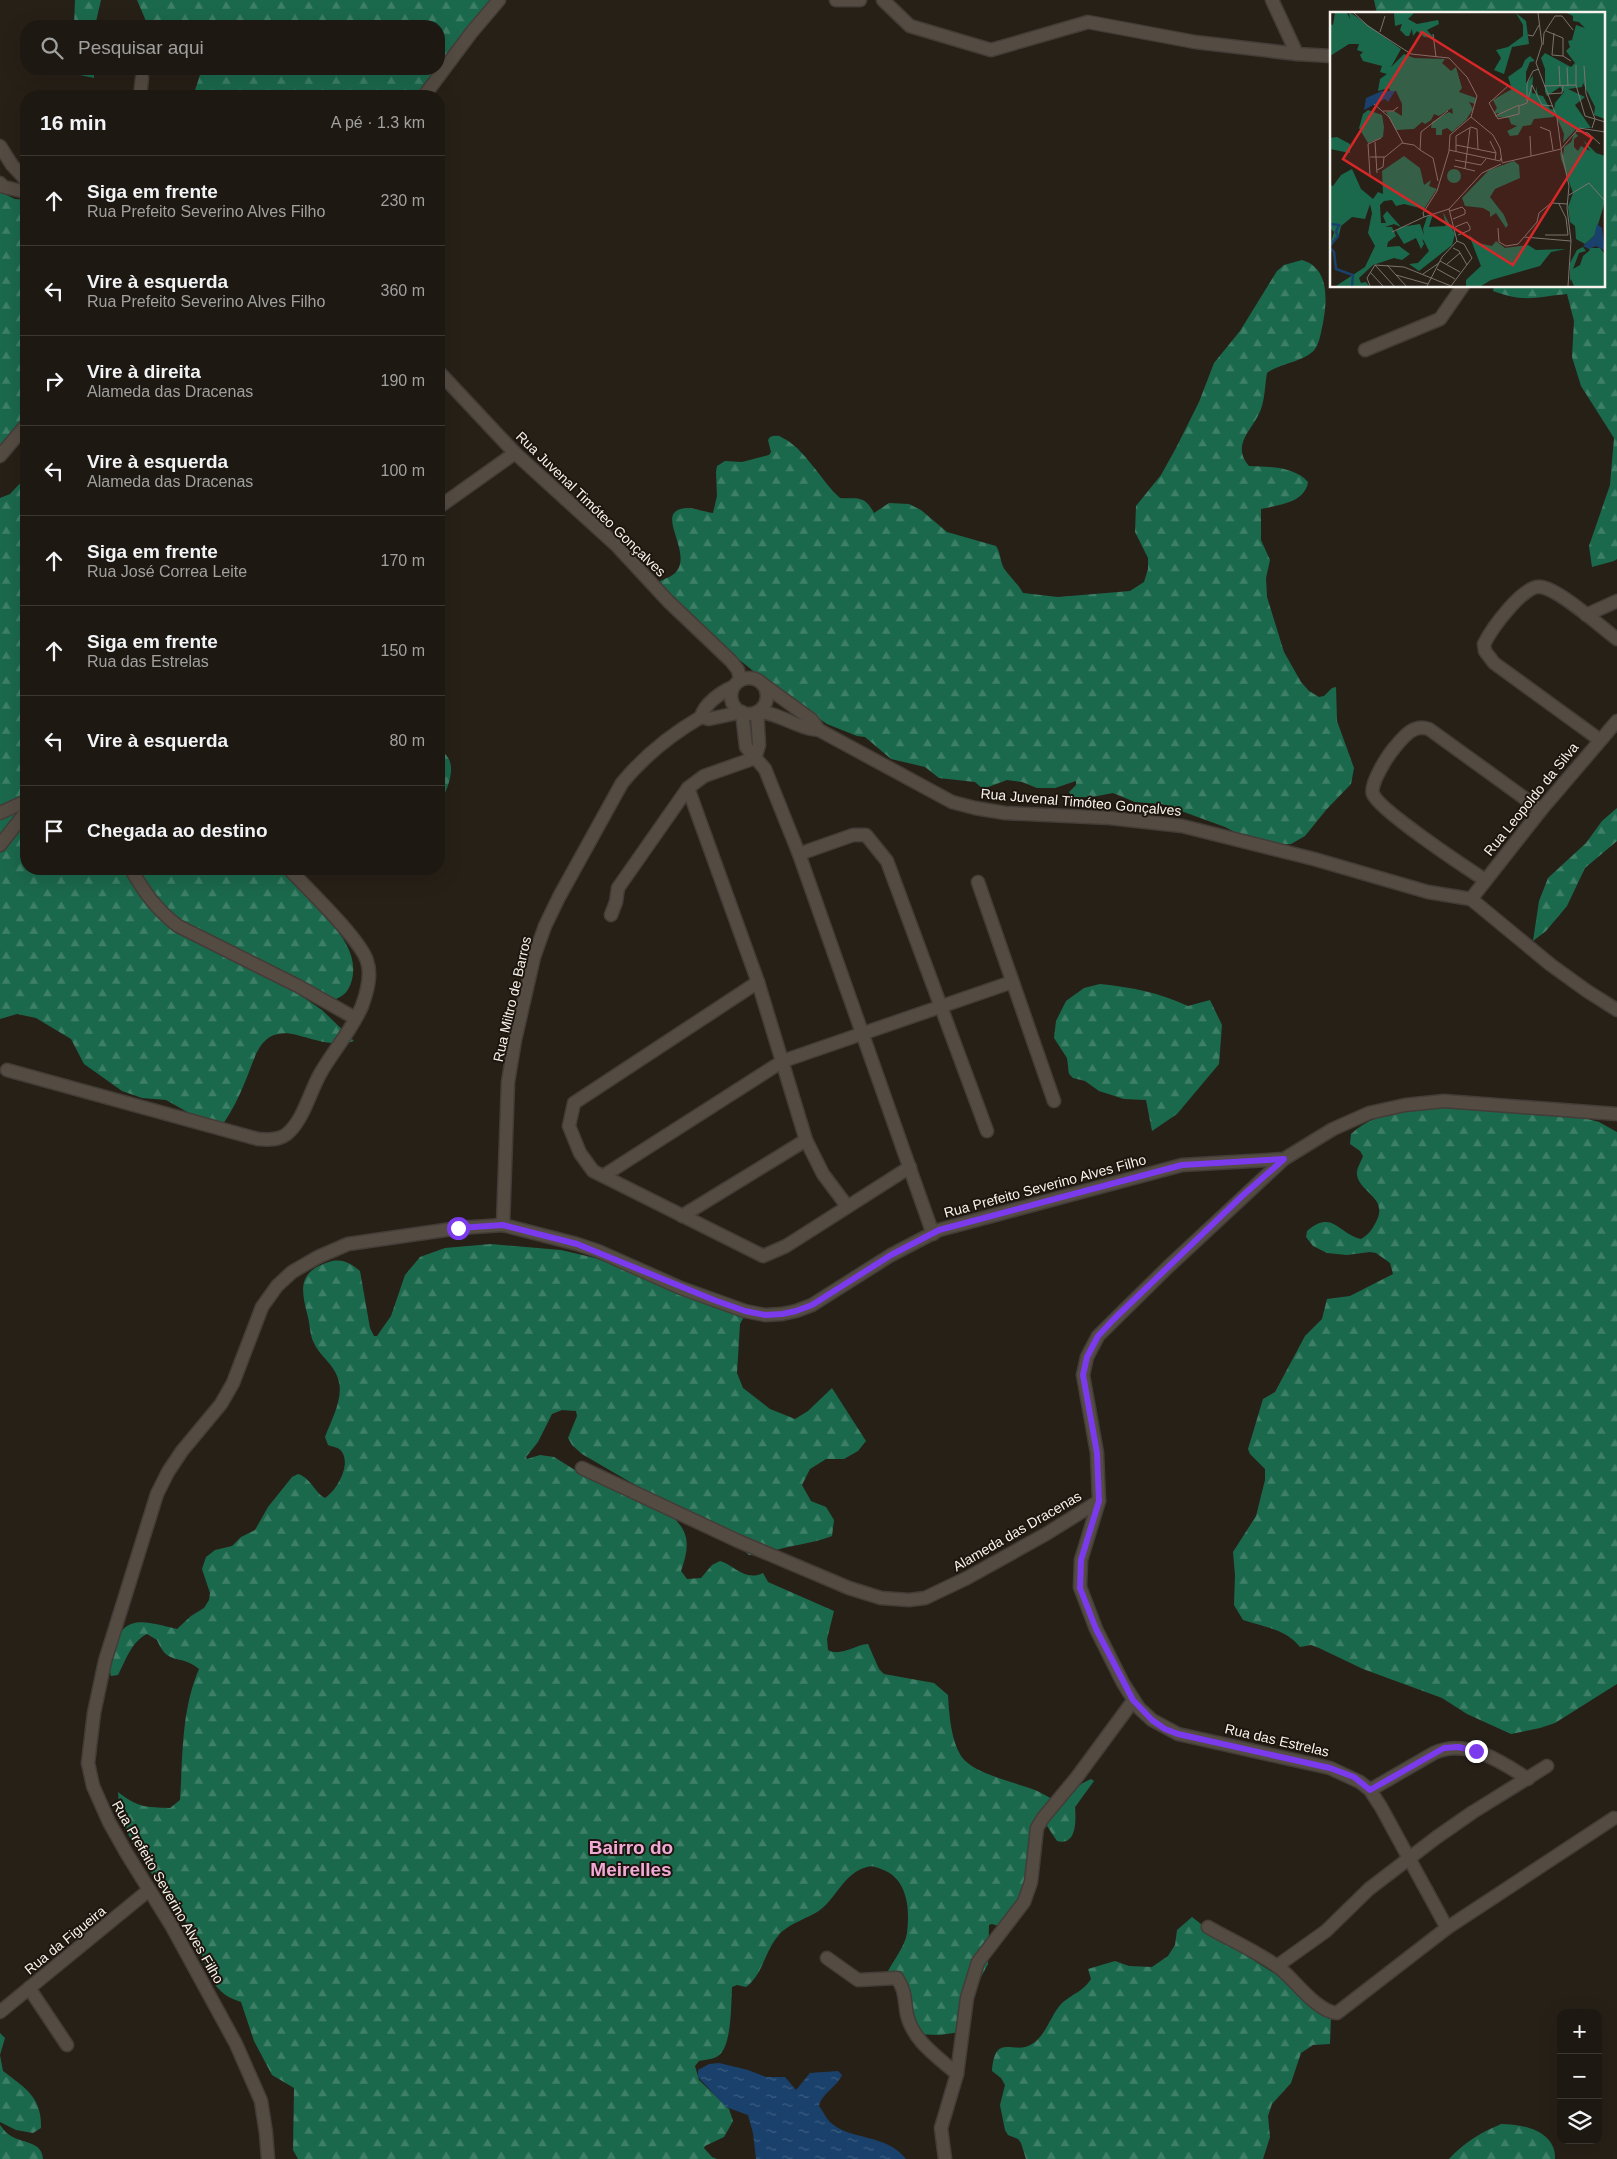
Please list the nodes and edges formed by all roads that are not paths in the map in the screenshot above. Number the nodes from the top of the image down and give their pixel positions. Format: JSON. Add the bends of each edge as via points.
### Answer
{"nodes":[{"id":1,"x":499,"y":0,"type":"edge"},
{"id":2,"x":836,"y":0,"type":"edge"},
{"id":3,"x":860,"y":0,"type":"edge"},
{"id":4,"x":883,"y":0,"type":"edge"},
{"id":5,"x":1272,"y":0,"type":"edge"},
{"id":6,"x":1297,"y":54,"type":"junction"},
{"id":7,"x":1330,"y":56,"type":"edge"},
{"id":8,"x":445,"y":68,"type":"edge"},
{"id":9,"x":440,"y":75,"type":"edge"},
{"id":10,"x":142,"y":78,"type":"dead end"},
{"id":11,"x":141,"y":90,"type":"edge"},
{"id":12,"x":428,"y":90,"type":"edge"},
{"id":13,"x":0,"y":146,"type":"edge"},
{"id":14,"x":20,"y":174,"type":"edge"},
{"id":15,"x":0,"y":183,"type":"edge"},
{"id":16,"x":20,"y":190,"type":"edge"},
{"id":17,"x":1462,"y":288,"type":"edge"},
{"id":18,"x":1365,"y":350,"type":"dead end"},
{"id":19,"x":445,"y":378,"type":"edge"},
{"id":20,"x":20,"y":432,"type":"edge"},
{"id":21,"x":515,"y":453,"type":"junction"},
{"id":22,"x":0,"y":456,"type":"edge"},
{"id":23,"x":445,"y":503,"type":"edge"},
{"id":24,"x":1617,"y":601,"type":"edge"},
{"id":25,"x":1586,"y":615,"type":"junction"},
{"id":26,"x":1617,"y":639,"type":"edge"},
{"id":27,"x":737,"y":683,"type":"junction"},
{"id":28,"x":764,"y":685,"type":"junction"},
{"id":29,"x":742,"y":712,"type":"junction"},
{"id":30,"x":757,"y":712,"type":"junction"},
{"id":31,"x":701,"y":717,"type":"junction"},
{"id":32,"x":1617,"y":721,"type":"edge"},
{"id":33,"x":819,"y":730,"type":"junction"},
{"id":34,"x":1600,"y":740,"type":"junction"},
{"id":35,"x":755,"y":758,"type":"junction"},
{"id":36,"x":688,"y":788,"type":"junction"},
{"id":37,"x":20,"y":804,"type":"edge"},
{"id":38,"x":1541,"y":810,"type":"junction"},
{"id":39,"x":0,"y":813,"type":"edge"},
{"id":40,"x":20,"y":820,"type":"edge"},
{"id":41,"x":0,"y":845,"type":"edge"},
{"id":42,"x":799,"y":854,"type":"junction"},
{"id":43,"x":135,"y":875,"type":"edge"},
{"id":44,"x":141,"y":875,"type":"edge"},
{"id":45,"x":295,"y":875,"type":"edge"},
{"id":46,"x":1484,"y":880,"type":"junction"},
{"id":47,"x":978,"y":882,"type":"dead end"},
{"id":48,"x":140,"y":884,"type":"junction"},
{"id":49,"x":1471,"y":898,"type":"junction"},
{"id":50,"x":611,"y":915,"type":"dead end"},
{"id":51,"x":758,"y":982,"type":"junction"},
{"id":52,"x":1012,"y":982,"type":"junction"},
{"id":53,"x":941,"y":1007,"type":"junction"},
{"id":54,"x":1617,"y":1010,"type":"edge"},
{"id":55,"x":355,"y":1018,"type":"junction"},
{"id":56,"x":863,"y":1034,"type":"junction"},
{"id":57,"x":783,"y":1061,"type":"junction"},
{"id":58,"x":7,"y":1070,"type":"dead end"},
{"id":59,"x":1054,"y":1101,"type":"dead end"},
{"id":60,"x":1617,"y":1114,"type":"edge"},
{"id":61,"x":987,"y":1131,"type":"dead end"},
{"id":62,"x":806,"y":1140,"type":"junction"},
{"id":63,"x":1284,"y":1159,"type":"junction"},
{"id":64,"x":910,"y":1167,"type":"junction"},
{"id":65,"x":603,"y":1176,"type":"junction"},
{"id":66,"x":847,"y":1206,"type":"junction"},
{"id":67,"x":682,"y":1216,"type":"junction"},
{"id":68,"x":503,"y":1225,"type":"junction"},
{"id":69,"x":933,"y":1234,"type":"junction"},
{"id":70,"x":582,"y":1468,"type":"dead end"},
{"id":71,"x":1099,"y":1501,"type":"junction"},
{"id":72,"x":1133,"y":1700,"type":"junction"},
{"id":73,"x":1547,"y":1766,"type":"dead end"},
{"id":74,"x":1528,"y":1779,"type":"junction"},
{"id":75,"x":1370,"y":1790,"type":"junction"},
{"id":76,"x":1614,"y":1818,"type":"dead end"},
{"id":77,"x":1408,"y":1859,"type":"junction"},
{"id":78,"x":150,"y":1890,"type":"junction"},
{"id":79,"x":1208,"y":1927,"type":"dead end"},
{"id":80,"x":1447,"y":1928,"type":"junction"},
{"id":81,"x":827,"y":1958,"type":"dead end"},
{"id":82,"x":1277,"y":1966,"type":"junction"},
{"id":83,"x":29,"y":1988,"type":"junction"},
{"id":84,"x":0,"y":2012,"type":"edge"},
{"id":85,"x":67,"y":2045,"type":"dead end"},
{"id":86,"x":957,"y":2074,"type":"junction"},
{"id":87,"x":268,"y":2159,"type":"edge"},
{"id":88,"x":945,"y":2159,"type":"edge"}],
"edges":[{"from":1,"to":8,"type":"street"},
{"from":2,"to":3,"type":"street"},
{"from":4,"to":6,"type":"street","via":[[910,26],[992,50],[1088,22],[1196,42]]},
{"from":5,"to":6,"type":"street"},
{"from":6,"to":7,"type":"street"},
{"from":9,"to":12,"type":"street"},
{"from":10,"to":11,"type":"street"},
{"from":13,"to":14,"type":"street"},
{"from":15,"to":16,"type":"street"},
{"from":17,"to":18,"type":"street","via":[[1440,319]]},
{"from":19,"to":21,"type":"street","name":"Rua Juvenal Timóteo Gonçalves"},
{"from":20,"to":22,"type":"street"},
{"from":21,"to":23,"type":"street"},
{"from":21,"to":27,"type":"street","name":"Rua Juvenal Timóteo Gonçalves","via":[[640,569],[668,601],[731,661],[738,670]]},
{"from":24,"to":25,"type":"street"},
{"from":25,"to":26,"type":"street"},
{"from":25,"to":34,"type":"street","via":[[1552,591],[1538,587],[1514,603],[1484,644],[1494,663]]},
{"from":27,"to":28,"type":"street","via":[[750,678]]},
{"from":27,"to":29,"type":"street","via":[[732,702]]},
{"from":27,"to":31,"type":"street","name":"Rua Miltro de Barros","via":[[703,709]]},
{"from":28,"to":30,"type":"street","via":[[766,700]]},
{"from":28,"to":33,"type":"street","name":"Rua Juvenal Timóteo Gonçalves","via":[[812,720]]},
{"from":29,"to":30,"type":"street"},
{"from":29,"to":31,"type":"street","name":"Rua Miltro de Barros","via":[[709,719]]},
{"from":29,"to":35,"type":"street","via":[[746,747]]},
{"from":30,"to":33,"type":"street","name":"Rua Juvenal Timóteo Gonçalves","via":[[767,712],[810,730]]},
{"from":30,"to":35,"type":"street","via":[[759,745]]},
{"from":31,"to":68,"type":"street","name":"Rua Miltro de Barros","via":[[652,750],[622,783],[545,926],[534,957],[508,1082]]},
{"from":32,"to":34,"type":"street","name":"Rua Leopoldo da Silva"},
{"from":33,"to":49,"type":"street","name":"Rua Juvenal Timóteo Gonçalves","via":[[960,804],[1005,813],[1110,818],[1182,826],[1314,858],[1428,892]]},
{"from":34,"to":38,"type":"street","name":"Rua Leopoldo da Silva"},
{"from":35,"to":36,"type":"street","via":[[704,776]]},
{"from":35,"to":42,"type":"street","via":[[765,769]]},
{"from":36,"to":50,"type":"street","via":[[618,888]]},
{"from":36,"to":51,"type":"street"},
{"from":37,"to":39,"type":"street"},
{"from":38,"to":46,"type":"street","name":"Rua Leopoldo da Silva"},
{"from":38,"to":46,"type":"street","via":[[1429,729],[1418,727],[1393,749],[1374,783],[1373,794],[1390,812]]},
{"from":40,"to":41,"type":"street"},
{"from":42,"to":53,"type":"street","via":[[853,835],[866,835],[877,846],[887,861]]},
{"from":42,"to":56,"type":"street"},
{"from":43,"to":48,"type":"street"},
{"from":44,"to":48,"type":"street"},
{"from":45,"to":55,"type":"street","via":[[350,935],[367,960],[367,991]]},
{"from":46,"to":49,"type":"street","name":"Rua Leopoldo da Silva"},
{"from":47,"to":52,"type":"street"},
{"from":48,"to":55,"type":"street","via":[[162,914],[178,926]]},
{"from":49,"to":54,"type":"street","via":[[1551,965]]},
{"from":51,"to":57,"type":"street"},
{"from":51,"to":65,"type":"street","via":[[574,1104],[569,1126],[580,1153],[593,1171]]},
{"from":52,"to":53,"type":"street"},
{"from":52,"to":59,"type":"street"},
{"from":53,"to":56,"type":"street"},
{"from":53,"to":61,"type":"street"},
{"from":55,"to":58,"type":"street","via":[[321,1072],[297,1122],[290,1131],[276,1139],[258,1139]]},
{"from":56,"to":57,"type":"street"},
{"from":56,"to":64,"type":"street"},
{"from":57,"to":62,"type":"street"},
{"from":57,"to":65,"type":"street"},
{"from":60,"to":63,"type":"street","name":"Rua Prefeito Severino Alves Filho","via":[[1444,1101],[1405,1105],[1368,1113],[1333,1129]]},
{"from":62,"to":66,"type":"street","via":[[823,1174]]},
{"from":62,"to":67,"type":"street"},
{"from":63,"to":69,"type":"street","name":"Rua Prefeito Severino Alves Filho","via":[[1182,1165],[1017,1208]]},
{"from":63,"to":71,"type":"street","name":"Alameda das Dracenas","via":[[1098,1336],[1087,1357],[1083,1375],[1097,1453]]},
{"from":64,"to":66,"type":"street"},
{"from":64,"to":69,"type":"street"},
{"from":65,"to":67,"type":"street"},
{"from":66,"to":67,"type":"street","via":[[786,1246],[763,1256]]},
{"from":68,"to":69,"type":"street","name":"Rua Prefeito Severino Alves Filho","via":[[584,1246],[714,1300],[765,1315],[796,1311],[812,1305],[891,1255]]},
{"from":68,"to":78,"type":"street","name":"Rua Prefeito Severino Alves Filho","via":[[348,1244],[292,1272],[262,1307],[234,1382],[221,1404],[168,1472],[157,1494],[105,1661],[88,1764],[101,1806]]},
{"from":70,"to":71,"type":"street","name":"Alameda das Dracenas","via":[[849,1588],[881,1598],[908,1600],[925,1598],[967,1578]]},
{"from":71,"to":72,"type":"street","via":[[1081,1560],[1080,1588],[1096,1629]]},
{"from":72,"to":75,"type":"street","name":"Rua das Estrelas","via":[[1152,1720],[1178,1734],[1330,1768],[1354,1777]]},
{"from":72,"to":86,"type":"street","via":[[1038,1828],[1031,1882],[1024,1902],[973,1973]]},
{"from":73,"to":74,"type":"street"},
{"from":74,"to":75,"type":"street","via":[[1476,1751],[1458,1747],[1444,1748]]},
{"from":74,"to":77,"type":"street","via":[[1473,1812]]},
{"from":75,"to":77,"type":"street","name":"Rua das Estrelas"},
{"from":76,"to":80,"type":"street"},
{"from":77,"to":80,"type":"street","name":"Rua das Estrelas"},
{"from":77,"to":82,"type":"street","via":[[1369,1889],[1326,1931]]},
{"from":78,"to":83,"type":"street","name":"Rua da Figueira"},
{"from":78,"to":87,"type":"street","name":"Rua Prefeito Severino Alves Filho","via":[[236,2044],[261,2102]]},
{"from":79,"to":82,"type":"street"},
{"from":80,"to":82,"type":"street","via":[[1337,2013],[1316,2002]]},
{"from":81,"to":86,"type":"street","via":[[858,1980],[897,1978],[905,1990],[908,2016],[918,2039]]},
{"from":83,"to":84,"type":"street","name":"Rua da Figueira"},
{"from":83,"to":85,"type":"street"},
{"from":86,"to":88,"type":"street","via":[[941,2128]]}]}
